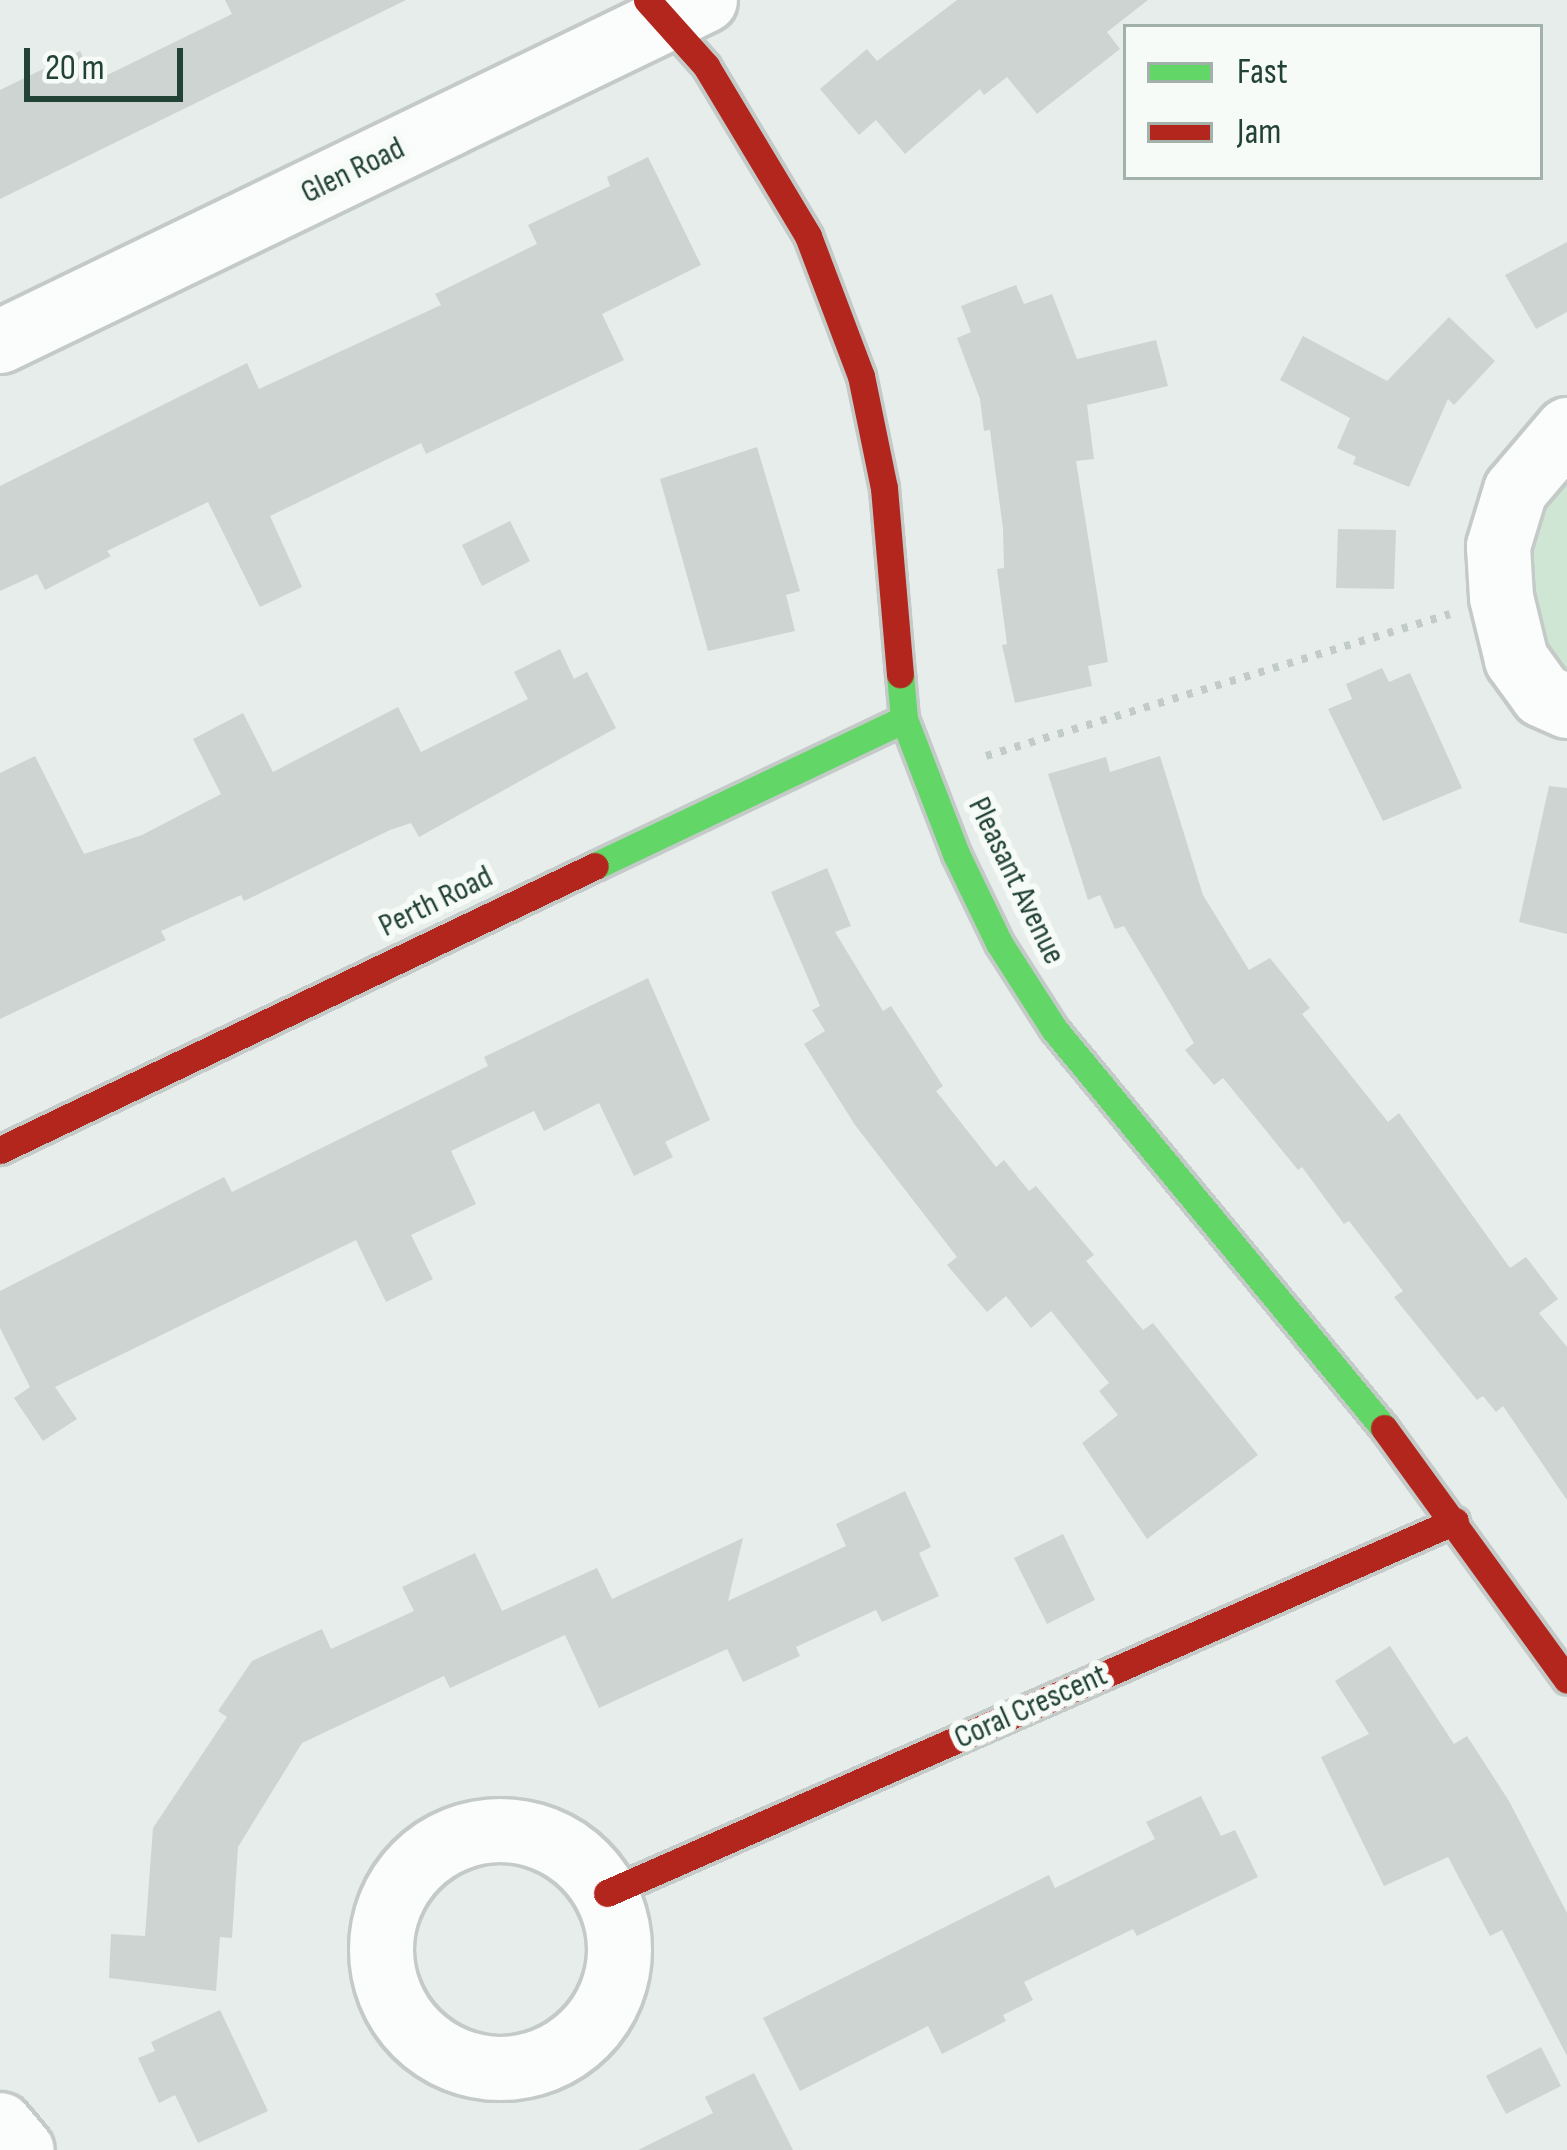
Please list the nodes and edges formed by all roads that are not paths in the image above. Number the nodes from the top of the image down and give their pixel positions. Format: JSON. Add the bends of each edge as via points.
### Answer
{"nodes":[{"id":1,"x":672,"y":7,"type":"edge"},
{"id":2,"x":0,"y":341,"type":"edge"},
{"id":3,"x":1567,"y":429,"type":"edge"},
{"id":4,"x":1567,"y":706,"type":"edge"},
{"id":5,"x":904,"y":719,"type":"junction"},
{"id":6,"x":0,"y":1150,"type":"edge"},
{"id":7,"x":1455,"y":1521,"type":"junction"},
{"id":8,"x":1567,"y":1679,"type":"edge"},
{"id":9,"x":607,"y":1893,"type":"dead end"},
{"id":10,"x":0,"y":2125,"type":"edge"},
{"id":11,"x":22,"y":2150,"type":"edge"}],
"edges":[{"from":1,"to":2,"type":"street","name":"Glen Road"},
{"from":1,"to":5,"type":"street","name":"Pleasant Avenue","via":[[808,236],[861,376],[884,488]]},
{"from":3,"to":4,"type":"street","via":[[1515,490],[1498,546],[1516,659],[1542,695]]},
{"from":5,"to":6,"type":"street","name":"Perth Road"},
{"from":5,"to":7,"type":"street","name":"Pleasant Avenue","via":[[991,926],[1054,1029]]},
{"from":7,"to":8,"type":"street","name":"Pleasant Avenue"},
{"from":7,"to":9,"type":"street","name":"Coral Crescent"},
{"from":10,"to":11,"type":"street"}]}
